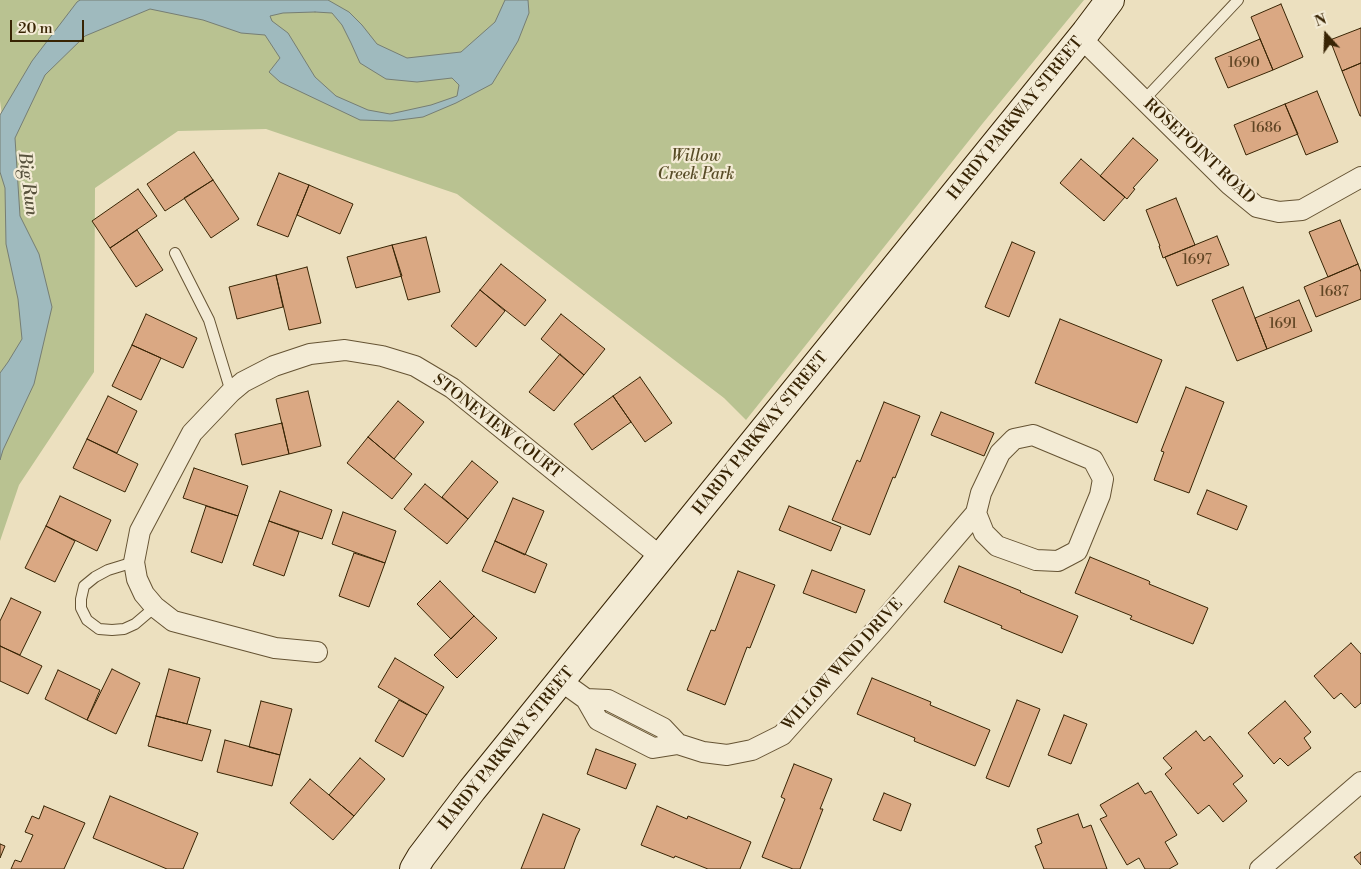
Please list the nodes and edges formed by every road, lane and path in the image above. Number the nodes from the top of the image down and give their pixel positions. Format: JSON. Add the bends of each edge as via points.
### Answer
{"nodes":[{"id":1,"x":1110,"y":0,"type":"edge"},
{"id":2,"x":1238,"y":0,"type":"edge"},
{"id":3,"x":1081,"y":38,"type":"junction"},
{"id":4,"x":1143,"y":101,"type":"junction"},
{"id":5,"x":1361,"y":177,"type":"edge"},
{"id":6,"x":175,"y":253,"type":"dead end"},
{"id":7,"x":231,"y":392,"type":"junction"},
{"id":8,"x":976,"y":513,"type":"junction"},
{"id":9,"x":661,"y":557,"type":"junction"},
{"id":10,"x":134,"y":562,"type":"junction"},
{"id":11,"x":155,"y":607,"type":"junction"},
{"id":12,"x":317,"y":652,"type":"dead end"},
{"id":13,"x":561,"y":681,"type":"junction"},
{"id":14,"x":1361,"y":782,"type":"edge"},
{"id":15,"x":414,"y":869,"type":"edge"},
{"id":16,"x":1260,"y":869,"type":"edge"}],
"edges":[{"from":1,"to":3,"type":"main road","name":"HARDY PARKWAY STREET"},
{"from":2,"to":4,"type":"lane"},
{"from":3,"to":4,"type":"street","name":"ROSEPOINT ROAD"},
{"from":3,"to":9,"type":"main road","name":"HARDY PARKWAY STREET"},
{"from":4,"to":5,"type":"street","name":"ROSEPOINT ROAD","via":[[1257,207],[1279,212],[1302,210]]},
{"from":6,"to":7,"type":"lane","via":[[209,320]]},
{"from":7,"to":9,"type":"street","name":"STONEVIEW COURT","via":[[274,366],[310,354],[345,350],[415,366],[452,388]]},
{"from":7,"to":10,"type":"street","name":"STONEVIEW COURT","via":[[192,433],[140,531]]},
{"from":8,"to":8,"type":"street","name":"WILLOW WIND DRIVE","via":[[981,492],[1000,452],[1014,439],[1033,435],[1093,460],[1103,479],[1100,495],[1077,550],[1058,561],[1036,560],[997,546],[984,533]]},
{"from":8,"to":13,"type":"street","name":"WILLOW WIND DRIVE","via":[[782,735],[752,750],[726,755],[678,744],[653,748],[598,720],[586,699]]},
{"from":9,"to":13,"type":"main road","name":"HARDY PARKWAY STREET"},
{"from":10,"to":11,"type":"street","name":"STONEVIEW COURT","via":[[144,594]]},
{"from":10,"to":11,"type":"lane","via":[[108,570],[84,586],[81,608],[87,620],[98,629],[112,630],[135,624]]},
{"from":11,"to":12,"type":"street","name":"STONEVIEW COURT","via":[[173,621],[275,648]]},
{"from":13,"to":15,"type":"main road","name":"HARDY PARKWAY STREET","via":[[472,790]]},
{"from":14,"to":16,"type":"street"}]}
